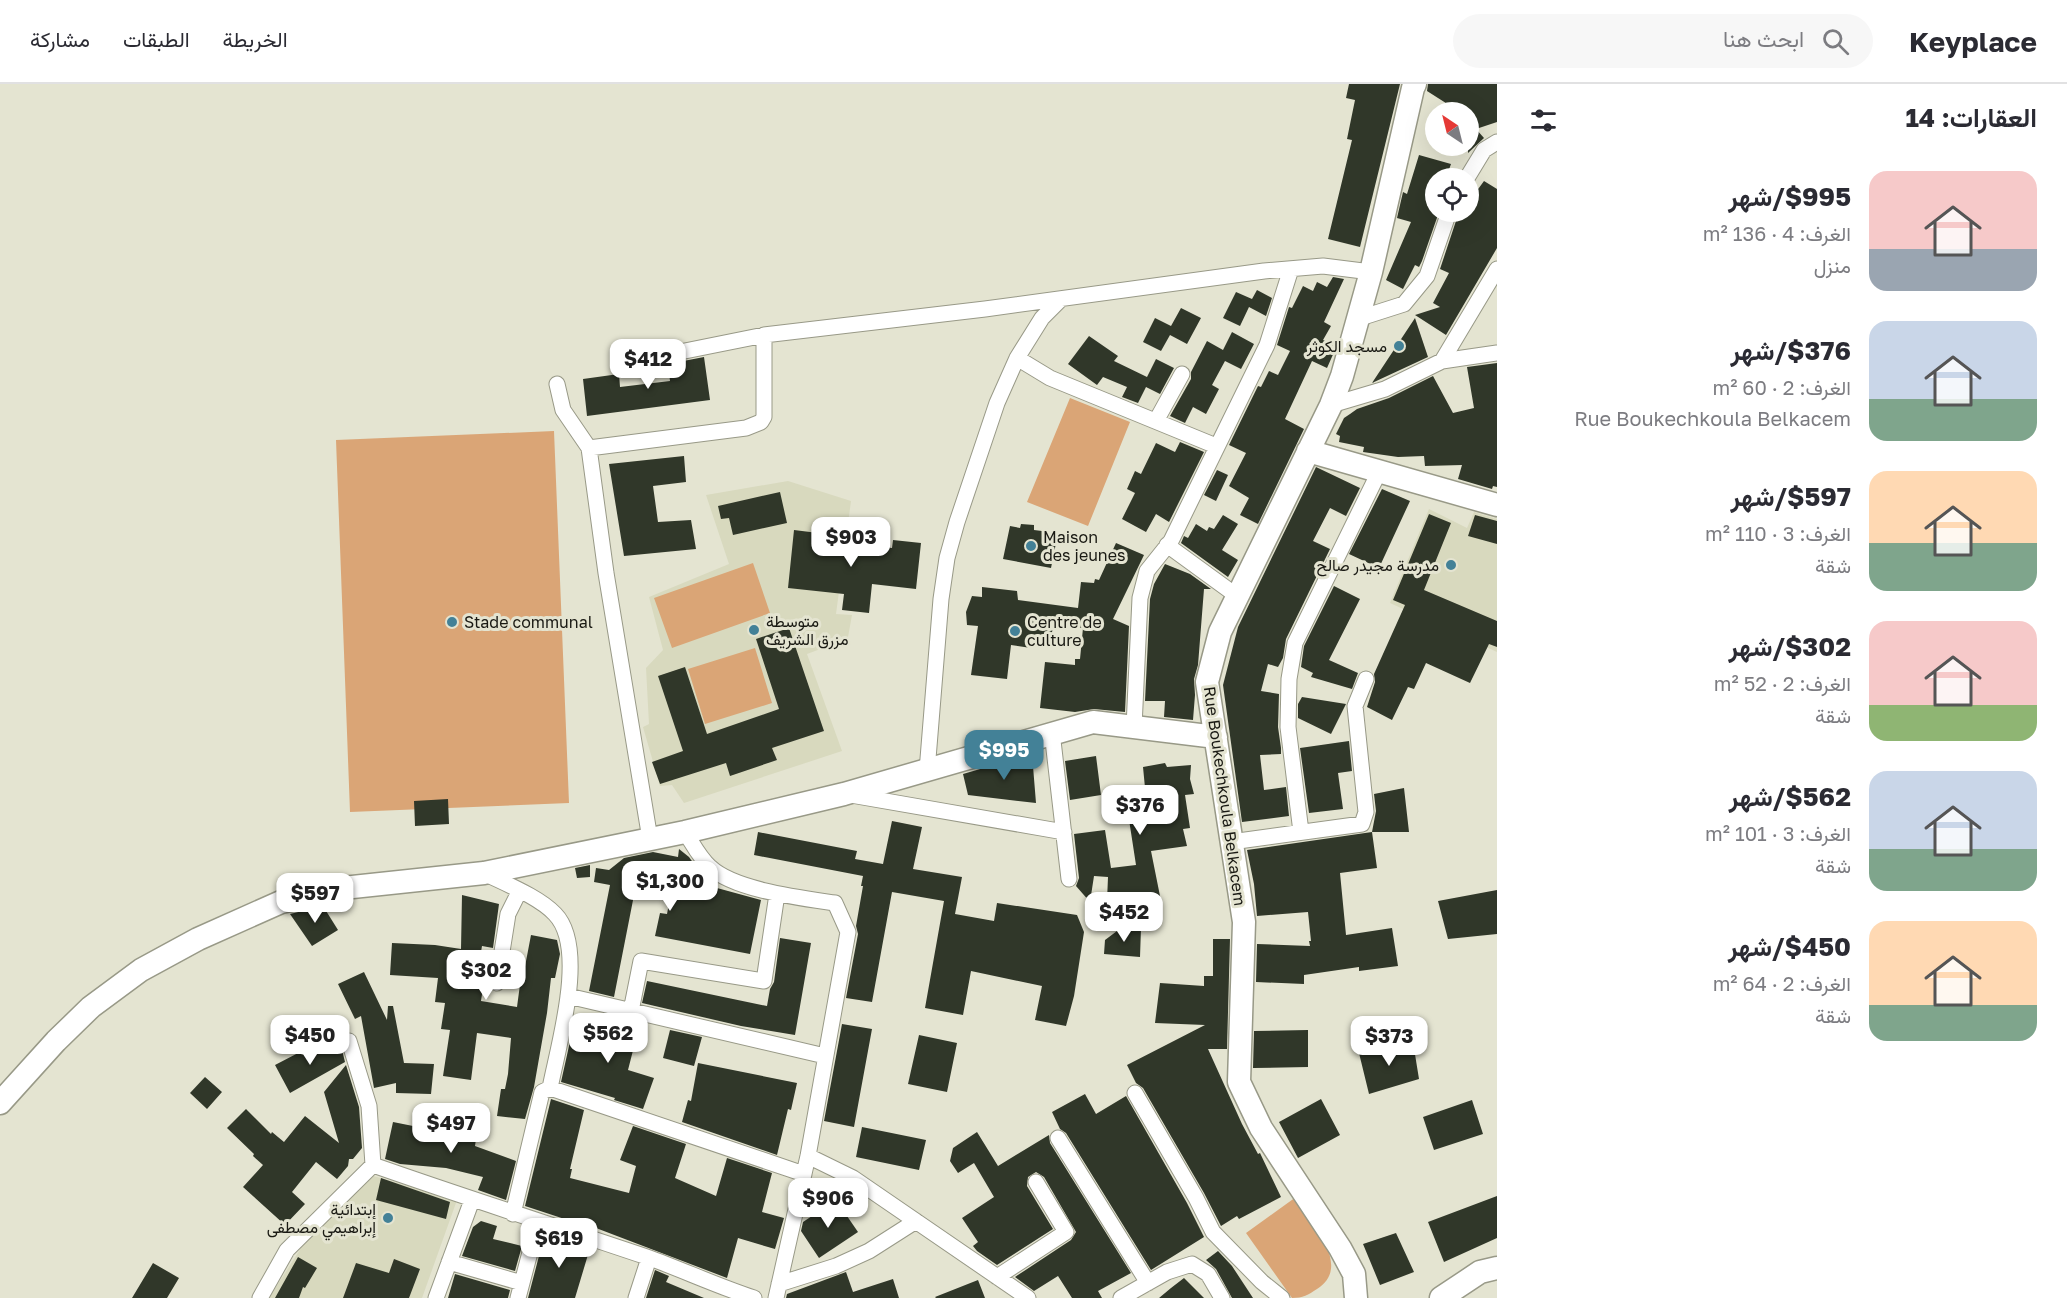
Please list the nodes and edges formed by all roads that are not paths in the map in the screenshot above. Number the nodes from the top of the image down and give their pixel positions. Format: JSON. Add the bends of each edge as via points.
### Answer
{"nodes":[{"id":1,"x":1415,"y":84,"type":"edge"},
{"id":2,"x":1497,"y":142,"type":"edge"},
{"id":3,"x":1473,"y":168,"type":"edge"},
{"id":4,"x":1446,"y":222,"type":"edge"},
{"id":5,"x":1292,"y":269,"type":"junction"},
{"id":6,"x":1497,"y":269,"type":"edge"},
{"id":7,"x":1371,"y":272,"type":"junction"},
{"id":8,"x":1061,"y":298,"type":"junction"},
{"id":9,"x":1357,"y":319,"type":"junction"},
{"id":10,"x":764,"y":335,"type":"junction"},
{"id":11,"x":1497,"y":352,"type":"edge"},
{"id":12,"x":655,"y":357,"type":"dead end"},
{"id":13,"x":1017,"y":358,"type":"junction"},
{"id":14,"x":1442,"y":361,"type":"junction"},
{"id":15,"x":1182,"y":374,"type":"dead end"},
{"id":16,"x":557,"y":384,"type":"dead end"},
{"id":17,"x":1330,"y":405,"type":"junction"},
{"id":18,"x":1156,"y":421,"type":"junction"},
{"id":19,"x":1216,"y":446,"type":"junction"},
{"id":20,"x":589,"y":448,"type":"junction"},
{"id":21,"x":1308,"y":451,"type":"junction"},
{"id":22,"x":1379,"y":472,"type":"junction"},
{"id":23,"x":1497,"y":505,"type":"edge"},
{"id":24,"x":1167,"y":545,"type":"junction"},
{"id":25,"x":1238,"y":597,"type":"junction"},
{"id":26,"x":1366,"y":679,"type":"dead end"},
{"id":27,"x":1134,"y":727,"type":"junction"},
{"id":28,"x":1052,"y":732,"type":"junction"},
{"id":29,"x":1215,"y":736,"type":"junction"},
{"id":30,"x":927,"y":771,"type":"junction"},
{"id":31,"x":844,"y":794,"type":"junction"},
{"id":32,"x":685,"y":832,"type":"junction"},
{"id":33,"x":1064,"y":832,"type":"junction"},
{"id":34,"x":1301,"y":832,"type":"junction"},
{"id":35,"x":650,"y":840,"type":"junction"},
{"id":36,"x":1231,"y":842,"type":"junction"},
{"id":37,"x":484,"y":873,"type":"junction"},
{"id":38,"x":1069,"y":879,"type":"dead end"},
{"id":39,"x":519,"y":891,"type":"junction"},
{"id":40,"x":777,"y":894,"type":"junction"},
{"id":41,"x":497,"y":983,"type":"dead end"},
{"id":42,"x":568,"y":996,"type":"junction"},
{"id":43,"x":631,"y":1011,"type":"junction"},
{"id":44,"x":349,"y":1041,"type":"dead end"},
{"id":45,"x":825,"y":1056,"type":"junction"},
{"id":46,"x":550,"y":1088,"type":"junction"},
{"id":47,"x":1135,"y":1093,"type":"dead end"},
{"id":48,"x":0,"y":1103,"type":"edge"},
{"id":49,"x":1058,"y":1138,"type":"dead end"},
{"id":50,"x":808,"y":1156,"type":"junction"},
{"id":51,"x":373,"y":1165,"type":"junction"},
{"id":52,"x":804,"y":1174,"type":"junction"},
{"id":53,"x":1036,"y":1182,"type":"dead end"},
{"id":54,"x":472,"y":1200,"type":"junction"},
{"id":55,"x":513,"y":1214,"type":"junction"},
{"id":56,"x":915,"y":1221,"type":"junction"},
{"id":57,"x":538,"y":1222,"type":"junction"},
{"id":58,"x":649,"y":1258,"type":"junction"},
{"id":59,"x":449,"y":1262,"type":"junction"},
{"id":60,"x":1497,"y":1268,"type":"edge"},
{"id":61,"x":997,"y":1277,"type":"junction"},
{"id":62,"x":1148,"y":1283,"type":"junction"},
{"id":63,"x":520,"y":1291,"type":"edge"},
{"id":64,"x":777,"y":1291,"type":"edge"},
{"id":65,"x":260,"y":1298,"type":"edge"},
{"id":66,"x":436,"y":1298,"type":"edge"},
{"id":67,"x":636,"y":1298,"type":"edge"},
{"id":68,"x":754,"y":1298,"type":"edge"},
{"id":69,"x":1028,"y":1298,"type":"edge"},
{"id":70,"x":1121,"y":1298,"type":"edge"},
{"id":71,"x":1222,"y":1298,"type":"edge"},
{"id":72,"x":1282,"y":1298,"type":"edge"},
{"id":73,"x":1356,"y":1298,"type":"edge"},
{"id":74,"x":1441,"y":1298,"type":"edge"}],
"edges":[{"from":1,"to":7,"type":"street","name":"Rue Boukechkoula Belkacem"},
{"from":2,"to":3,"type":"street","via":[[1484,150]]},
{"from":4,"to":9,"type":"street","via":[[1427,276],[1404,304]]},
{"from":5,"to":7,"type":"street","via":[[1323,266]]},
{"from":5,"to":8,"type":"street"},
{"from":5,"to":19,"type":"street","via":[[1266,345]]},
{"from":6,"to":14,"type":"street"},
{"from":7,"to":9,"type":"street","name":"Rue Boukechkoula Belkacem"},
{"from":8,"to":10,"type":"street"},
{"from":8,"to":13,"type":"street","via":[[1042,318]]},
{"from":9,"to":17,"type":"street","name":"Rue Boukechkoula Belkacem"},
{"from":10,"to":12,"type":"street"},
{"from":10,"to":20,"type":"street","via":[[761,422],[746,428]]},
{"from":11,"to":14,"type":"street"},
{"from":13,"to":18,"type":"street","via":[[1050,378]]},
{"from":13,"to":30,"type":"street","via":[[997,403],[947,558]]},
{"from":14,"to":17,"type":"street","via":[[1385,388]]},
{"from":15,"to":18,"type":"street"},
{"from":16,"to":20,"type":"street","via":[[563,410]]},
{"from":17,"to":21,"type":"street","name":"Rue Boukechkoula Belkacem"},
{"from":18,"to":19,"type":"street"},
{"from":19,"to":24,"type":"street"},
{"from":20,"to":35,"type":"street"},
{"from":21,"to":22,"type":"street"},
{"from":21,"to":25,"type":"street","name":"Rue Boukechkoula Belkacem"},
{"from":22,"to":23,"type":"street"},
{"from":22,"to":34,"type":"street","via":[[1294,643],[1288,727]]},
{"from":24,"to":25,"type":"street"},
{"from":24,"to":27,"type":"street","via":[[1147,571],[1140,598]]},
{"from":25,"to":29,"type":"street","name":"Rue Boukechkoula Belkacem","via":[[1220,633],[1207,682]]},
{"from":26,"to":34,"type":"street","via":[[1354,706],[1366,812],[1362,824]]},
{"from":27,"to":28,"type":"street","via":[[1093,722]]},
{"from":27,"to":29,"type":"street"},
{"from":28,"to":30,"type":"street"},
{"from":28,"to":33,"type":"street"},
{"from":29,"to":36,"type":"street","name":"Rue Boukechkoula Belkacem"},
{"from":30,"to":31,"type":"street"},
{"from":31,"to":32,"type":"street"},
{"from":31,"to":33,"type":"street"},
{"from":32,"to":35,"type":"street"},
{"from":32,"to":40,"type":"street","via":[[711,868],[727,878]]},
{"from":33,"to":38,"type":"street"},
{"from":34,"to":36,"type":"street"},
{"from":35,"to":37,"type":"street"},
{"from":36,"to":73,"type":"street","name":"Rue Boukechkoula Belkacem","via":[[1244,922],[1239,1082],[1261,1128],[1340,1248],[1354,1274]]},
{"from":37,"to":39,"type":"street"},
{"from":37,"to":48,"type":"street","via":[[343,888],[281,902],[198,939],[141,970],[91,1007]]},
{"from":39,"to":41,"type":"street","via":[[508,914]]},
{"from":39,"to":42,"type":"street","via":[[557,915],[565,930],[571,949]]},
{"from":40,"to":43,"type":"street","via":[[764,981],[640,962]]},
{"from":40,"to":45,"type":"street","via":[[835,903],[848,932]]},
{"from":42,"to":43,"type":"street"},
{"from":42,"to":46,"type":"street"},
{"from":43,"to":45,"type":"street"},
{"from":44,"to":51,"type":"street","via":[[369,1106]]},
{"from":45,"to":50,"type":"street"},
{"from":46,"to":52,"type":"street"},
{"from":46,"to":55,"type":"street","via":[[542,1092]]},
{"from":47,"to":72,"type":"street","via":[[1213,1232]]},
{"from":49,"to":62,"type":"street"},
{"from":50,"to":52,"type":"street"},
{"from":50,"to":56,"type":"street","via":[[853,1178]]},
{"from":51,"to":54,"type":"street"},
{"from":51,"to":65,"type":"street","via":[[287,1250]]},
{"from":52,"to":64,"type":"street"},
{"from":53,"to":61,"type":"street","via":[[1066,1232]]},
{"from":54,"to":55,"type":"street"},
{"from":54,"to":59,"type":"street"},
{"from":55,"to":57,"type":"street"},
{"from":56,"to":61,"type":"street"},
{"from":56,"to":64,"type":"street","via":[[869,1251]]},
{"from":57,"to":58,"type":"street"},
{"from":57,"to":63,"type":"street"},
{"from":58,"to":67,"type":"street"},
{"from":58,"to":68,"type":"street"},
{"from":59,"to":63,"type":"street"},
{"from":59,"to":66,"type":"street"},
{"from":60,"to":74,"type":"street","via":[[1480,1272]]},
{"from":61,"to":69,"type":"street"},
{"from":62,"to":70,"type":"street"},
{"from":62,"to":71,"type":"street","via":[[1192,1264],[1208,1274]]}]}
